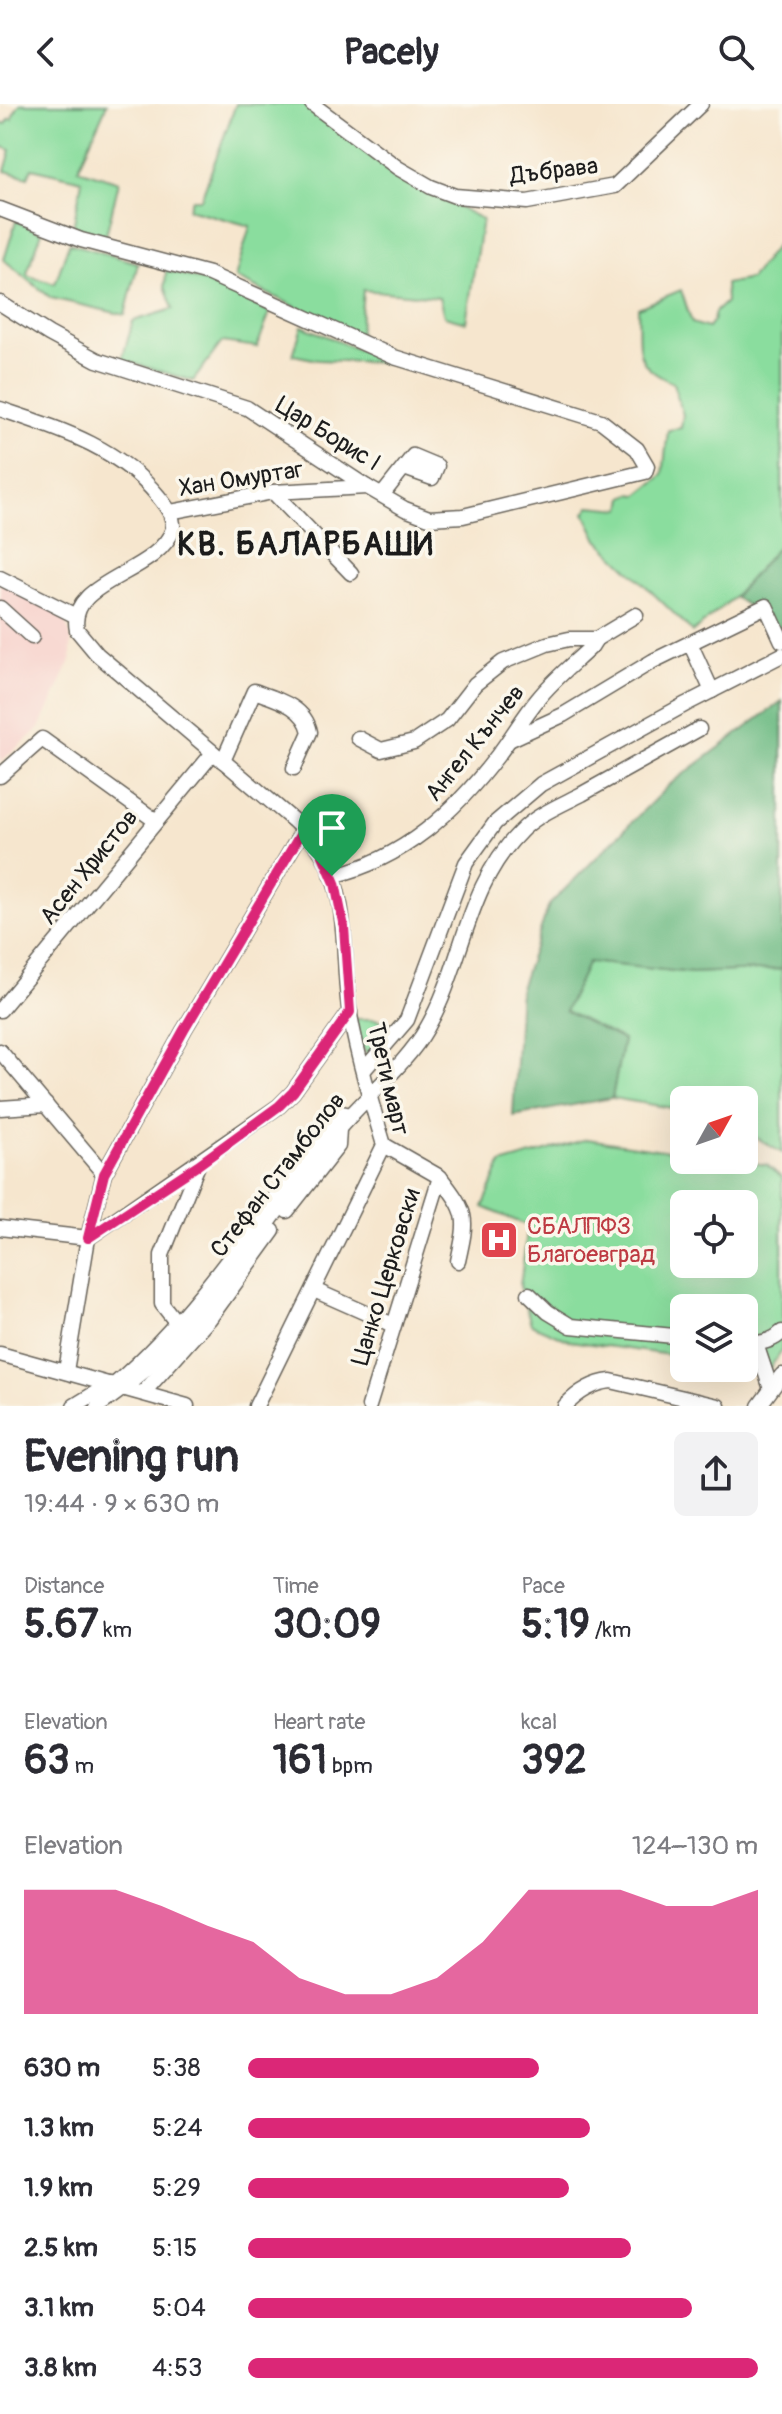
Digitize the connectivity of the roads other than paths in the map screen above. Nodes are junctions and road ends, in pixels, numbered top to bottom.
1 (312, 104) edge
2 (701, 104) edge
3 (0, 209) edge
4 (0, 303) edge
5 (0, 409) edge
6 (404, 468) dead end
7 (367, 487) junction
8 (273, 492) junction
9 (383, 494) junction
10 (170, 512) junction
11 (351, 573) dead end
12 (0, 578) edge
13 (0, 608) edge
14 (636, 615) dead end
15 (76, 616) junction
16 (32, 637) dead end
17 (596, 639) junction
18 (782, 641) edge
19 (690, 643) junction
20 (782, 655) edge
21 (712, 691) junction
22 (699, 729) dead end
23 (358, 738) dead end
24 (508, 740) junction
25 (218, 757) junction
26 (294, 768) dead end
27 (0, 776) edge
28 (541, 784) junction
29 (557, 807) junction
30 (156, 821) junction
31 (303, 830) junction
32 (332, 876) junction
33 (0, 1010) edge
34 (350, 1012) junction
35 (407, 1020) junction
36 (427, 1029) junction
37 (0, 1051) edge
38 (363, 1071) junction
39 (369, 1094) junction
40 (46, 1105) junction
41 (0, 1108) edge
42 (351, 1115) junction
43 (339, 1129) junction
44 (384, 1145) junction
45 (198, 1165) junction
46 (104, 1174) junction
47 (440, 1177) junction
48 (0, 1228) edge
49 (88, 1238) junction
50 (458, 1261) dead end
51 (314, 1290) junction
52 (529, 1294) dead end
53 (176, 1322) junction
54 (393, 1325) junction
55 (782, 1332) edge
56 (670, 1336) edge
57 (758, 1342) edge
58 (0, 1354) edge
59 (758, 1361) edge
60 (66, 1371) junction
61 (782, 1375) edge
62 (117, 1386) junction
63 (771, 1389) junction
64 (143, 1393) junction
65 (74, 1406) edge
66 (98, 1406) edge
67 (187, 1406) edge
68 (256, 1406) edge
69 (369, 1406) edge
70 (565, 1406) edge
71 (718, 1406) edge
72 (759, 1406) edge

1 - 2 street, Дъбрава
3 - 9 street, Цар Борис I
4 - 7 street, Цар Борис I
5 - 10 street
6 - 9 street
7 - 8 street, Хан Омуртаг
7 - 9 street, Цар Борис I
8 - 10 street, Хан Омуртаг
8 - 11 street
10 - 15 street
12 - 15 street
13 - 16 street
14 - 17 street
15 - 25 street, Трети март
17 - 23 street
17 - 24 street, Ангел Кънчев
18 - 19 street
19 - 21 street
19 - 24 street
20 - 21 street, Стефан Стамболов
21 - 28 street, Стефан Стамболов
22 - 29 street, Стефан Стамболов
24 - 32 street, Ангел Кънчев
25 - 26 street, Асен Христов
25 - 30 street, Асен Христов
25 - 31 street, Трети март
27 - 30 street
28 - 29 street
28 - 35 street, Стефан Стамболов
29 - 36 street, Стефан Стамболов
30 - 33 street, Асен Христов
31 - 32 street, Трети март
31 - 46 street
32 - 34 street, Трети март
34 - 38 street, Трети март
34 - 45 street
35 - 36 street
35 - 38 street, Стефан Стамболов
36 - 39 street, Стефан Стамболов
37 - 40 street
38 - 39 street, Трети март
39 - 42 street, Стефан Стамболов
39 - 44 street, Трети март
40 - 41 street
40 - 46 street
42 - 43 street, Стефан Стамболов
42 - 53 street
43 - 62 street, Стефан Стамболов
43 - 64 street
44 - 47 street, Цанко Церковски
44 - 51 street, Трети март
45 - 49 street
45 - 53 street
46 - 49 street
47 - 50 street
47 - 54 street, Цанко Церковски
48 - 49 street
49 - 60 street
51 - 54 street
51 - 68 street, Трети март
52 - 56 street
53 - 62 street
54 - 69 street, Цанко Церковски
55 - 57 street
58 - 60 street
59 - 63 street
60 - 62 street
61 - 63 street
62 - 64 street
62 - 65 street
62 - 66 street, Стефан Стамболов
63 - 72 street
64 - 67 street
70 - 71 street

